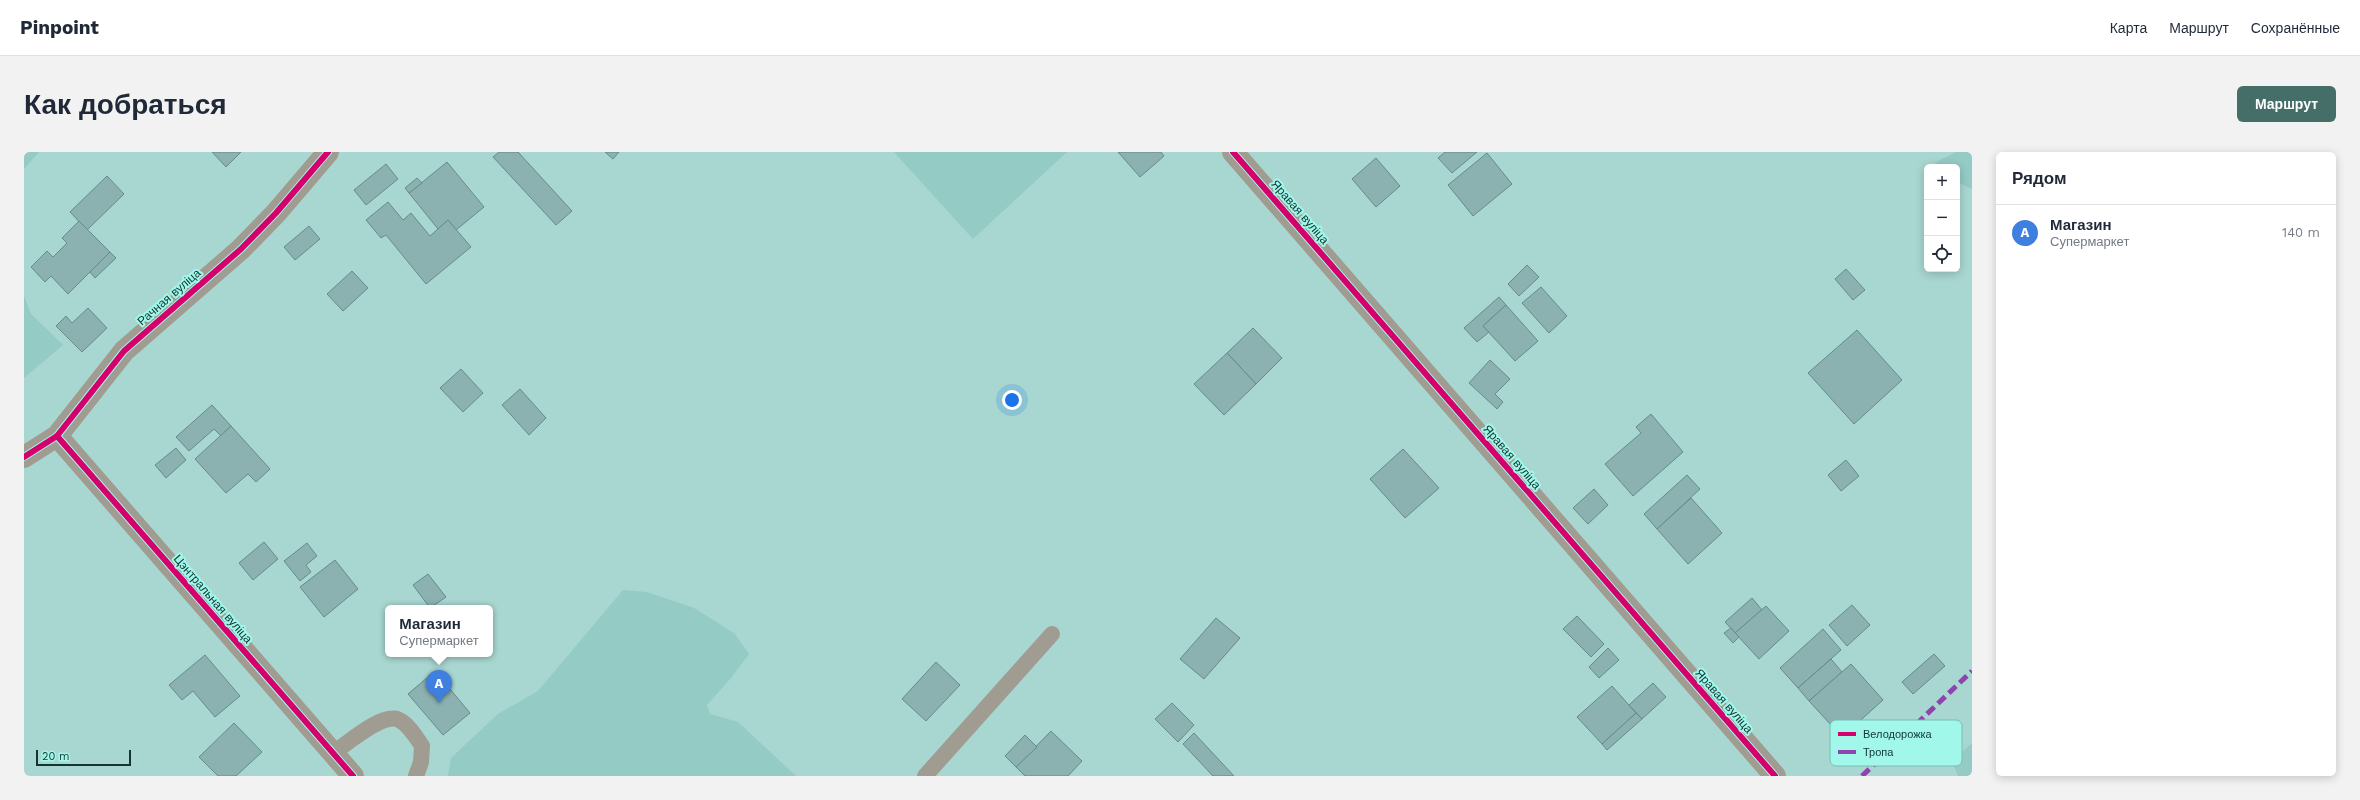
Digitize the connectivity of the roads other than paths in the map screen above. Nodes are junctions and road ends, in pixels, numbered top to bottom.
1 (328, 152) edge
2 (1233, 152) edge
3 (57, 436) junction
4 (24, 457) edge
5 (1052, 634) dead end
6 (333, 753) junction
7 (353, 776) edge
8 (416, 776) edge
9 (925, 776) edge
10 (1774, 776) edge

1 - 3 street, Рачная вуліца
2 - 10 street, Яравая вуліца
3 - 4 street, Рачная вуліца
3 - 6 street, Цэнтральная вуліца
5 - 9 lane
6 - 7 street, Цэнтральная вуліца
6 - 8 lane

